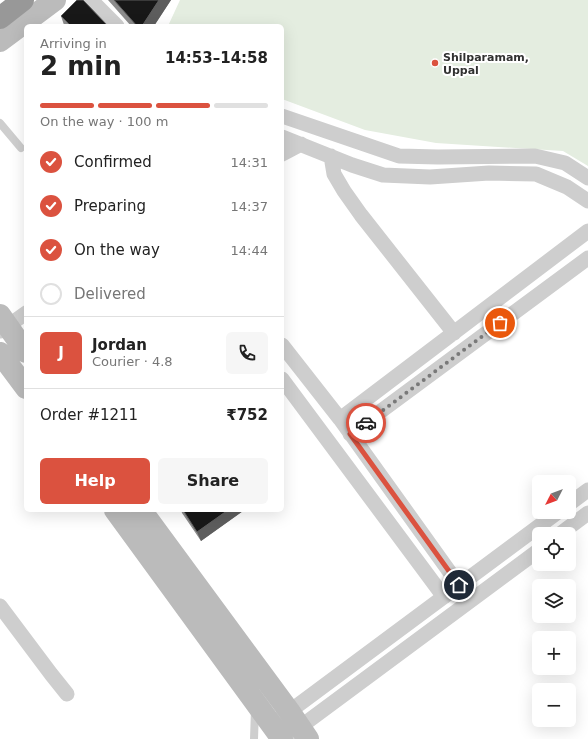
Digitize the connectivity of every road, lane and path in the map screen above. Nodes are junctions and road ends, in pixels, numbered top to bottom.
1 (23, 0) edge
2 (55, 0) edge
3 (91, 0) edge
4 (0, 18) edge
5 (115, 24) edge
6 (0, 41) edge
7 (284, 117) edge
8 (0, 123) edge
9 (284, 138) edge
10 (301, 144) junction
11 (21, 148) dead end
12 (284, 153) edge
13 (331, 156) junction
14 (399, 156) junction
15 (412, 176) junction
16 (588, 178) edge
17 (588, 201) edge
18 (588, 232) edge
19 (565, 249) junction
20 (588, 258) edge
21 (575, 267) junction
22 (24, 316) edge
23 (454, 333) junction
24 (9, 341) edge
25 (284, 347) edge
26 (24, 382) edge
27 (284, 382) edge
28 (329, 406) junction
29 (340, 419) junction
30 (313, 420) junction
31 (350, 434) junction
32 (588, 490) edge
33 (576, 499) edge
34 (116, 512) edge
35 (142, 512) edge
36 (588, 514) edge
37 (549, 519) edge
38 (570, 527) edge
39 (532, 555) edge
40 (459, 585) junction
41 (444, 597) junction
42 (0, 606) edge
43 (67, 694) dead end
44 (256, 702) junction
45 (289, 730) edge
46 (254, 739) edge

1 - 4 highway
2 - 6 street
3 - 5 street
7 - 14 street
8 - 11 lane
9 - 10 street
10 - 12 street
10 - 13 street
13 - 15 street
13 - 23 street
14 - 15 street
14 - 16 street
15 - 17 street
18 - 19 street
19 - 21 street
19 - 23 street
20 - 21 street
21 - 31 street
22 - 24 street
23 - 29 street
24 - 26 street
25 - 28 street
27 - 30 street
28 - 29 street
28 - 30 street
29 - 31 street
30 - 41 street
31 - 40 street
32 - 33 street
34 - 44 street
35 - 45 street
36 - 38 street
37 - 40 street
39 - 45 street
40 - 41 street
41 - 45 street
42 - 43 street
44 - 45 street
44 - 46 lane

